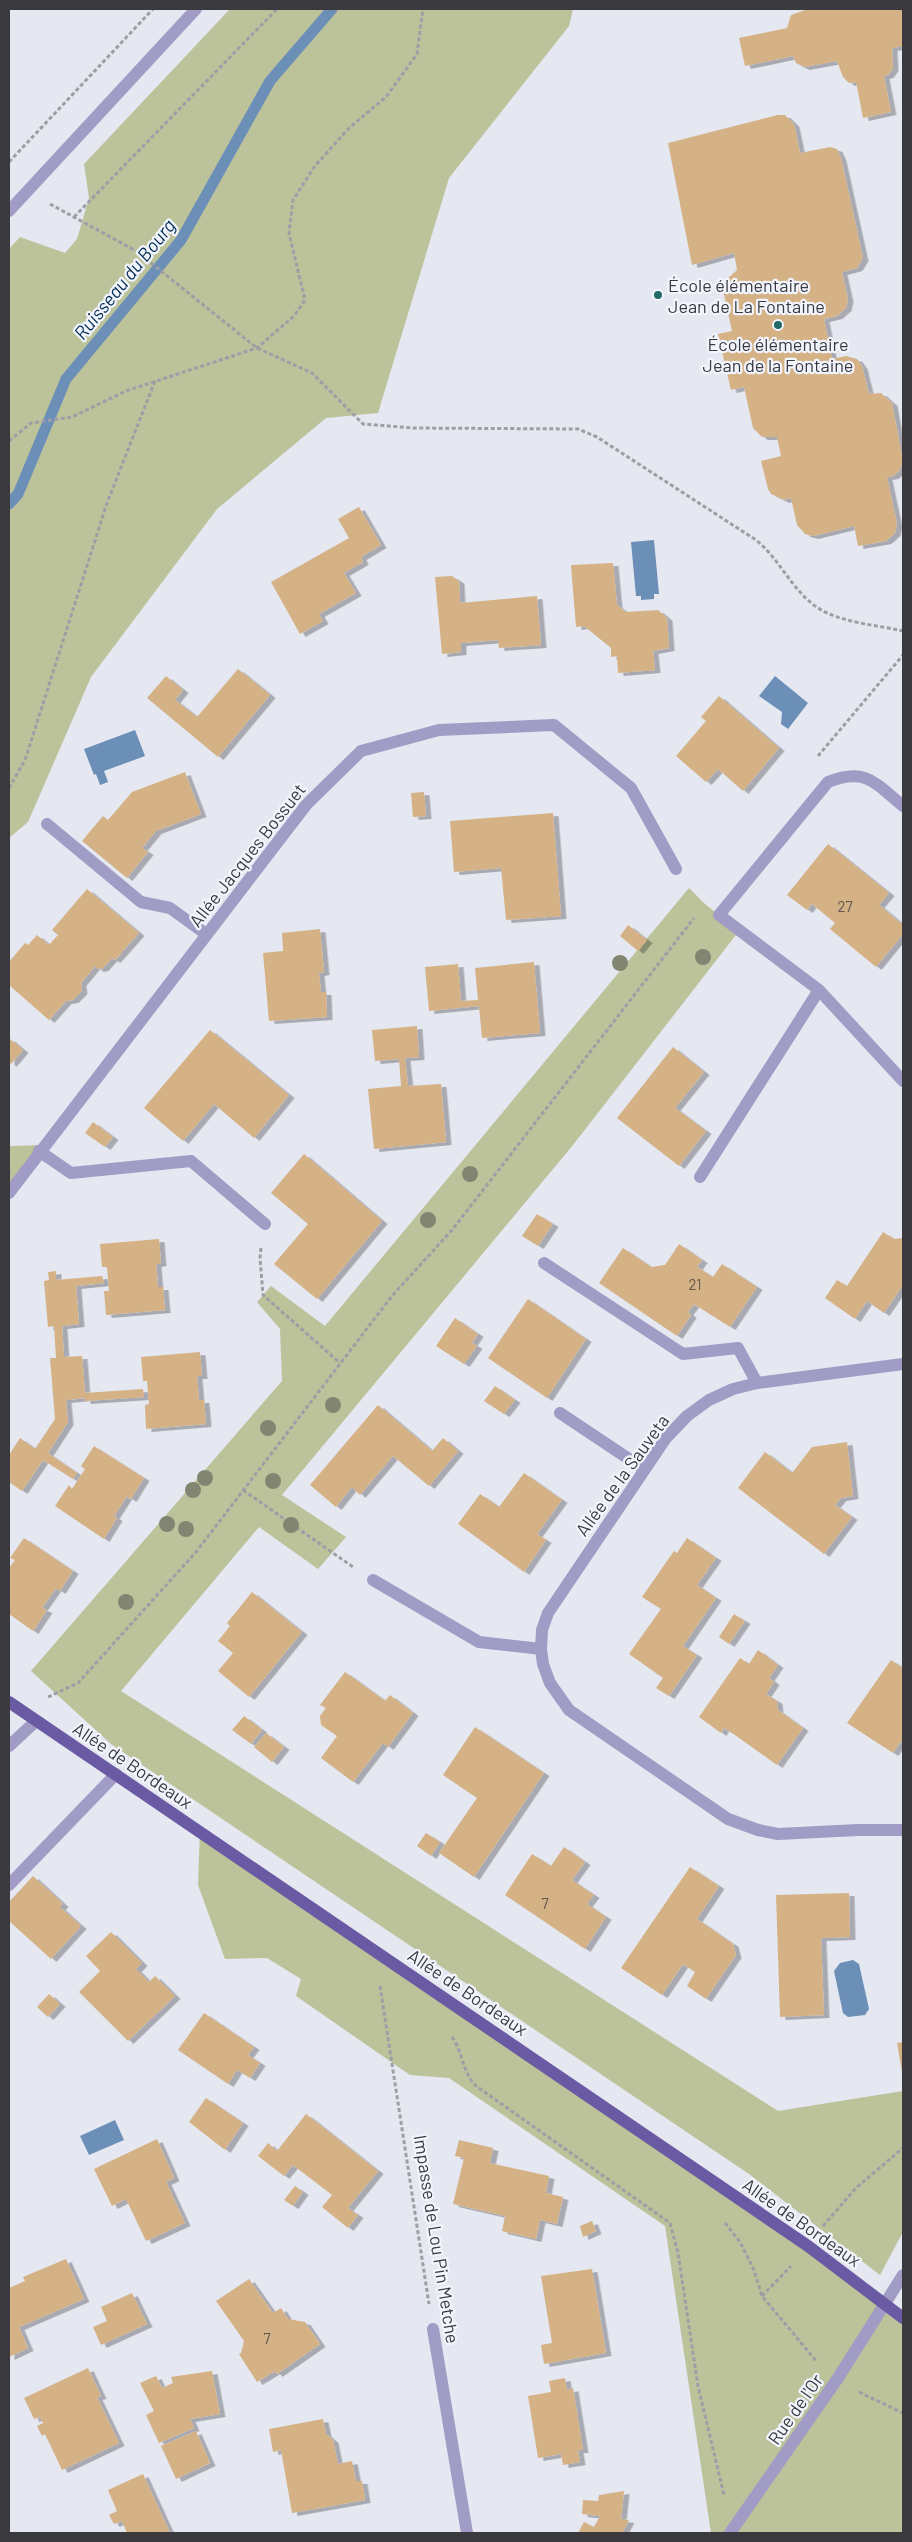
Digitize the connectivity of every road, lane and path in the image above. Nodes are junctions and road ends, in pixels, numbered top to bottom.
1 (153, 9) edge
2 (196, 9) edge
3 (277, 9) edge
4 (423, 9) edge
5 (9, 162) edge
6 (29, 190) junction
7 (9, 211) edge
8 (74, 217) junction
9 (258, 348) junction
10 (155, 381) junction
11 (9, 441) edge
12 (903, 632) edge
13 (903, 655) edge
14 (818, 757) dead end
15 (9, 788) edge
16 (903, 806) edge
17 (48, 824) dead end
18 (676, 869) dead end
19 (718, 915) junction
20 (206, 934) junction
21 (819, 990) junction
22 (903, 1081) edge
23 (40, 1151) junction
24 (700, 1177) dead end
25 (9, 1193) edge
26 (265, 1224) joint
27 (544, 1263) dead end
28 (340, 1363) junction
29 (903, 1364) edge
30 (757, 1383) junction
31 (560, 1413) dead end
32 (644, 1470) junction
33 (243, 1490) junction
34 (373, 1580) joint
35 (541, 1649) junction
36 (13, 1705) edge
37 (36, 1721) junction
38 (9, 1746) edge
39 (116, 1774) junction
40 (903, 1830) edge
41 (9, 1885) edge
42 (386, 1987) dead end
43 (462, 2039) dead end
44 (903, 2148) edge
45 (723, 2220) dead end
46 (822, 2228) dead end
47 (796, 2260) dead end
48 (903, 2275) edge
49 (762, 2296) junction
50 (886, 2304) junction
51 (903, 2318) edge
52 (433, 2329) joint
53 (819, 2364) dead end
54 (852, 2388) dead end
55 (903, 2413) edge
56 (731, 2531) edge
57 (467, 2533) edge

1 - 5 path
2 - 6 street
3 - 8 path
4 - 9 path
6 - 7 street
6 - 8 path
8 - 9 path
9 - 10 path
9 - 12 path
10 - 11 path
10 - 15 path
13 - 14 path
16 - 19 street
17 - 20 street
18 - 20 street, Allée Jacques Bossuet
19 - 21 street
19 - 28 path
20 - 23 street, Allée Jacques Bossuet
21 - 22 street
21 - 24 street
23 - 25 street, Allée Jacques Bossuet
23 - 26 street
26 - 28 path
27 - 30 street
28 - 33 path
29 - 30 street, Allée de la Sauveta
30 - 32 street, Allée de la Sauveta
31 - 32 street
32 - 35 street, Allée de la Sauveta
33 - 34 path
33 - 36 path
34 - 35 street
35 - 40 street, Allée de la Sauveta
36 - 37 main road, Allée de Bordeaux
37 - 38 street
37 - 39 main road, Allée de Bordeaux
39 - 41 street
39 - 50 main road, Allée de Bordeaux
42 - 52 path, Impasse de Lou Pin Metche
43 - 56 path
44 - 46 path
45 - 49 path
47 - 49 path
48 - 50 street, Rue de l'Or
49 - 53 path
50 - 51 main road, Allée de Bordeaux
50 - 56 street, Rue de l'Or
52 - 57 street, Impasse de Lou Pin Metche
54 - 55 path

